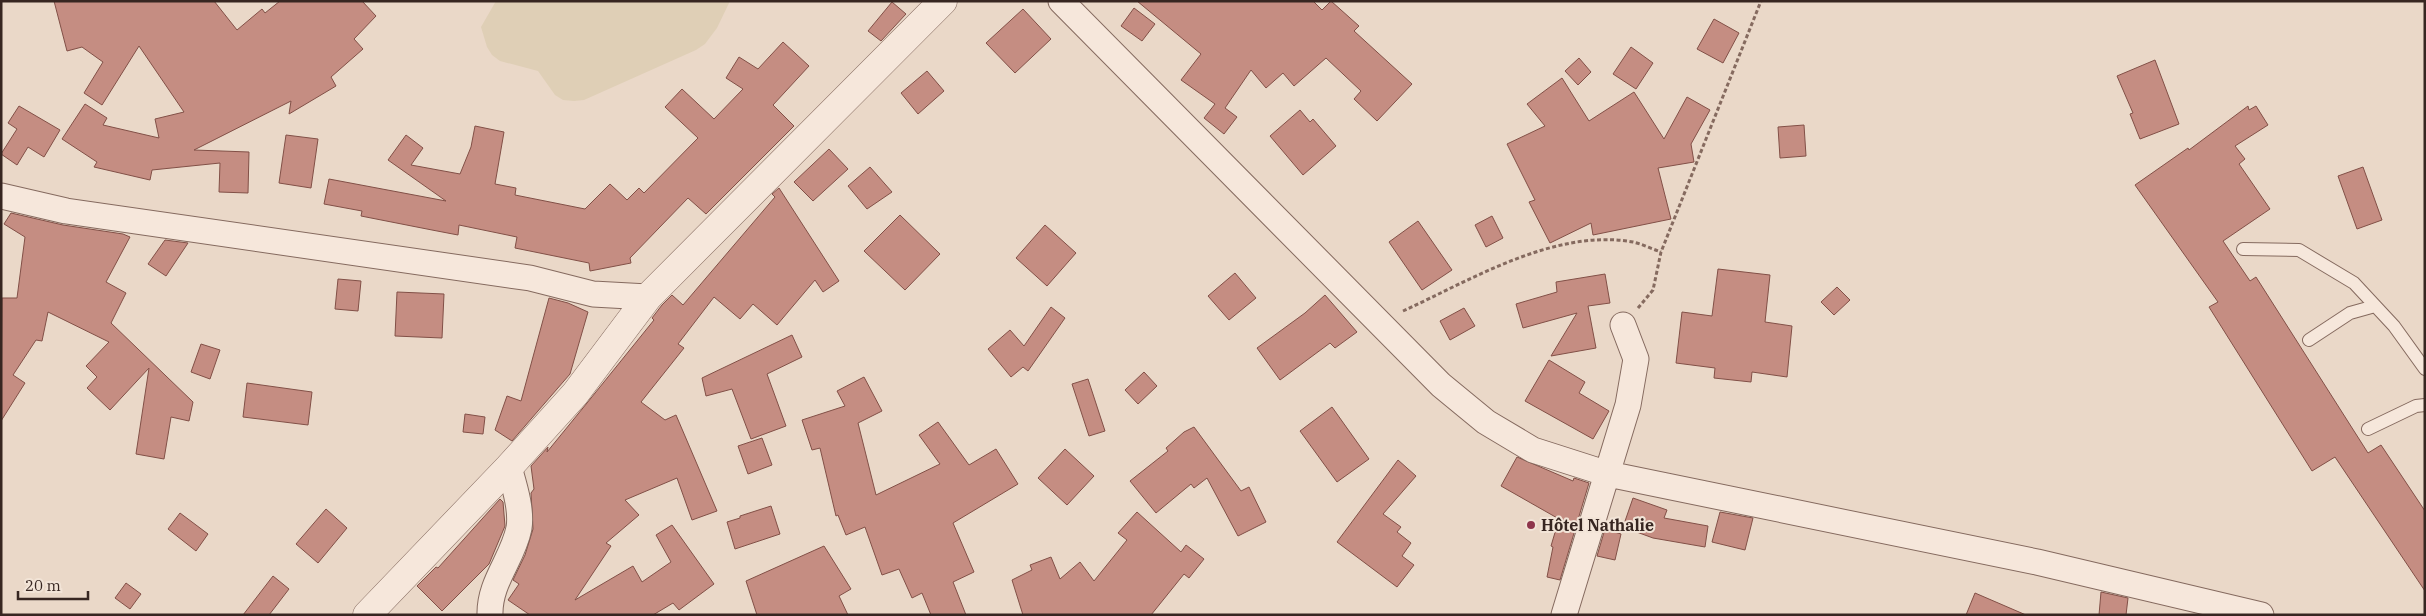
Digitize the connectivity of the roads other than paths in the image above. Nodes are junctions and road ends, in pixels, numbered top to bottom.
1 (943, 1) edge
2 (1061, 1) edge
3 (1, 196) edge
4 (2242, 249) dead end
5 (648, 297) junction
6 (2375, 306) junction
7 (1623, 325) road end
8 (2309, 340) dead end
9 (2425, 369) edge
10 (2425, 405) edge
11 (2368, 429) dead end
12 (509, 468) junction
13 (1608, 474) junction
14 (367, 615) edge
15 (490, 615) edge
16 (1564, 615) edge
17 (2261, 615) edge

1 - 5 street
2 - 13 street
3 - 5 street
4 - 6 lane
5 - 12 street
6 - 8 lane
6 - 9 lane
7 - 13 street
10 - 11 lane
12 - 14 street
12 - 15 street
13 - 16 street
13 - 17 street

